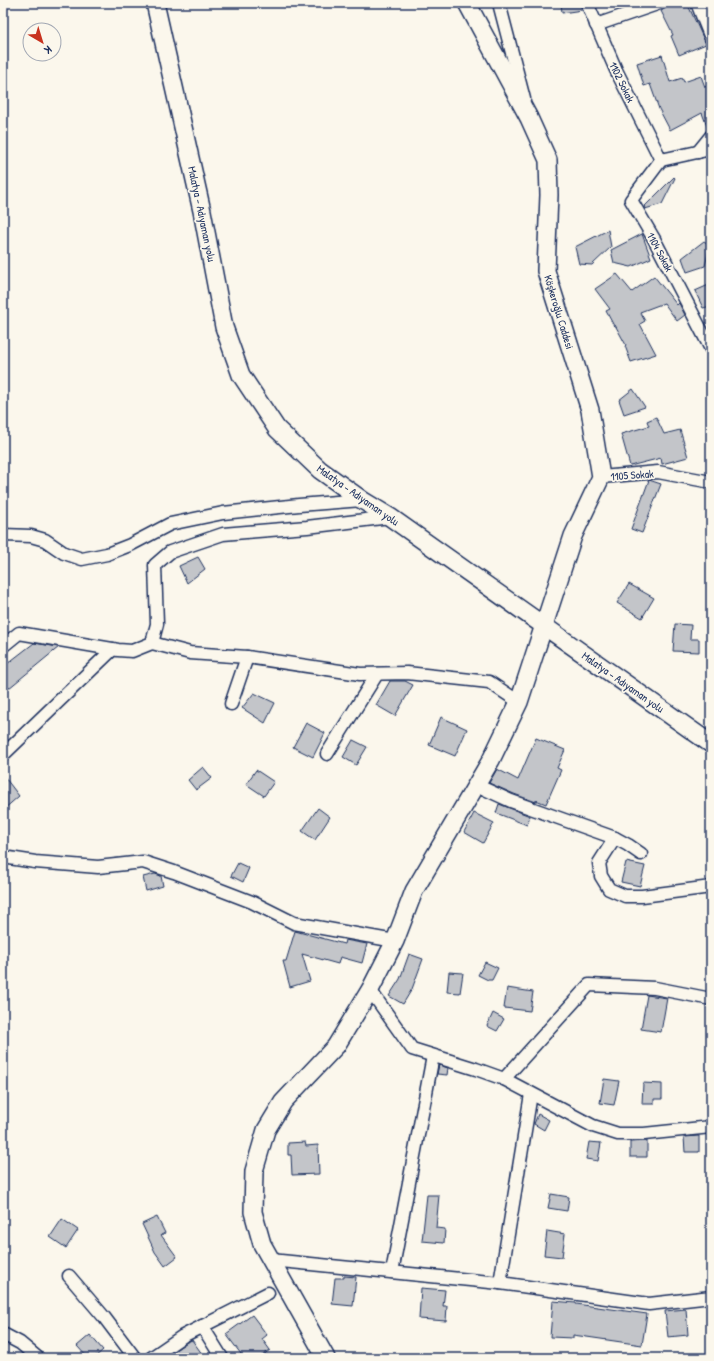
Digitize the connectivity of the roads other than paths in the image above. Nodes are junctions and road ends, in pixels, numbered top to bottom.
1 (155, 3) edge
2 (467, 3) edge
3 (500, 3) edge
4 (587, 3) edge
5 (660, 3) edge
6 (697, 3) edge
7 (596, 25) junction
8 (711, 38) edge
9 (529, 118) junction
10 (711, 136) edge
11 (711, 149) edge
12 (698, 152) junction
13 (661, 160) junction
14 (711, 349) edge
15 (601, 477) junction
16 (711, 482) edge
17 (362, 500) junction
18 (390, 517) junction
19 (3, 535) edge
20 (544, 626) junction
21 (152, 642) junction
22 (3, 646) edge
23 (113, 649) junction
24 (247, 657) junction
25 (377, 674) junction
26 (518, 702) junction
27 (231, 704) dead end
28 (711, 744) edge
29 (327, 754) dead end
30 (3, 755) edge
31 (476, 785) junction
32 (615, 838) junction
33 (641, 854) dead end
34 (3, 857) edge
35 (711, 887) edge
36 (395, 941) junction
37 (370, 990) junction
38 (711, 1000) edge
39 (433, 1056) junction
40 (504, 1080) junction
41 (531, 1094) junction
42 (711, 1127) edge
43 (271, 1260) junction
44 (392, 1272) junction
45 (69, 1276) dead end
46 (500, 1283) junction
47 (268, 1293) dead end
48 (711, 1297) edge
49 (202, 1326) junction
50 (3, 1334) edge
51 (38, 1358) edge
52 (135, 1358) edge
53 (151, 1358) edge
54 (222, 1358) edge
55 (326, 1358) edge

1 - 17 main road, Malatya - Adıyaman yolu
2 - 9 main road, Köşkeroğlu Caddesi
3 - 9 street
4 - 7 street, 1102 Sokak
5 - 7 street
6 - 8 street
7 - 13 street, 1102 Sokak
9 - 15 main road, Köşkeroğlu Caddesi
10 - 12 street
11 - 12 street
12 - 13 street
13 - 14 street, 1104 Sokak
15 - 16 street, 1105 Sokak
15 - 20 main road
17 - 18 main road, Malatya - Adıyaman yolu
17 - 19 street
18 - 20 main road, Malatya - Adıyaman yolu
18 - 21 street
20 - 26 main road
20 - 28 main road, Malatya - Adıyaman yolu
21 - 23 street
21 - 24 street
22 - 23 street
23 - 30 street
24 - 25 street
24 - 27 street
25 - 26 street
25 - 29 street
26 - 31 main road
31 - 32 street
31 - 36 main road
32 - 33 street
32 - 35 street
34 - 36 street
36 - 37 main road
37 - 39 street
37 - 43 main road
38 - 40 street
39 - 40 street
39 - 44 street
40 - 41 street
41 - 42 street
41 - 46 street
43 - 44 street
43 - 55 main road
44 - 46 street
45 - 52 street
46 - 48 street
47 - 49 street
49 - 53 street
49 - 54 street
50 - 51 street

